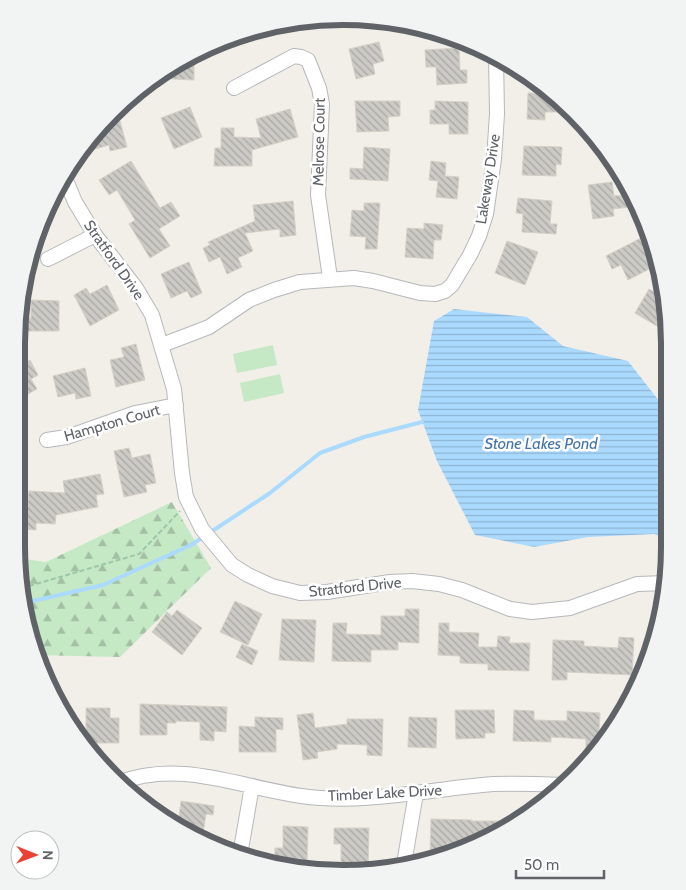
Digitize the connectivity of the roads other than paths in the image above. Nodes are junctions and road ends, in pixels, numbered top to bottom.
1 (496, 65) edge
2 (234, 88) dead end
3 (68, 185) edge
4 (94, 235) junction
5 (48, 259) dead end
6 (330, 278) junction
7 (162, 345) junction
8 (176, 405) junction
9 (47, 440) dead end
10 (659, 583) edge
11 (127, 781) edge
12 (555, 784) edge
13 (252, 786) junction
14 (416, 793) junction
15 (241, 848) edge
16 (405, 859) edge

1 - 6 street, Lakeway Drive
2 - 6 street, Melrose Court
3 - 4 street, Stratford Drive
4 - 5 street
4 - 7 street, Stratford Drive
6 - 7 street, Lakeway Drive
7 - 8 street, Stratford Drive
8 - 9 street, Hampton Court
8 - 10 street, Stratford Drive
11 - 13 street, Timber Lake Drive
12 - 14 street, Timber Lake Drive
13 - 14 street, Timber Lake Drive
13 - 15 street
14 - 16 street

